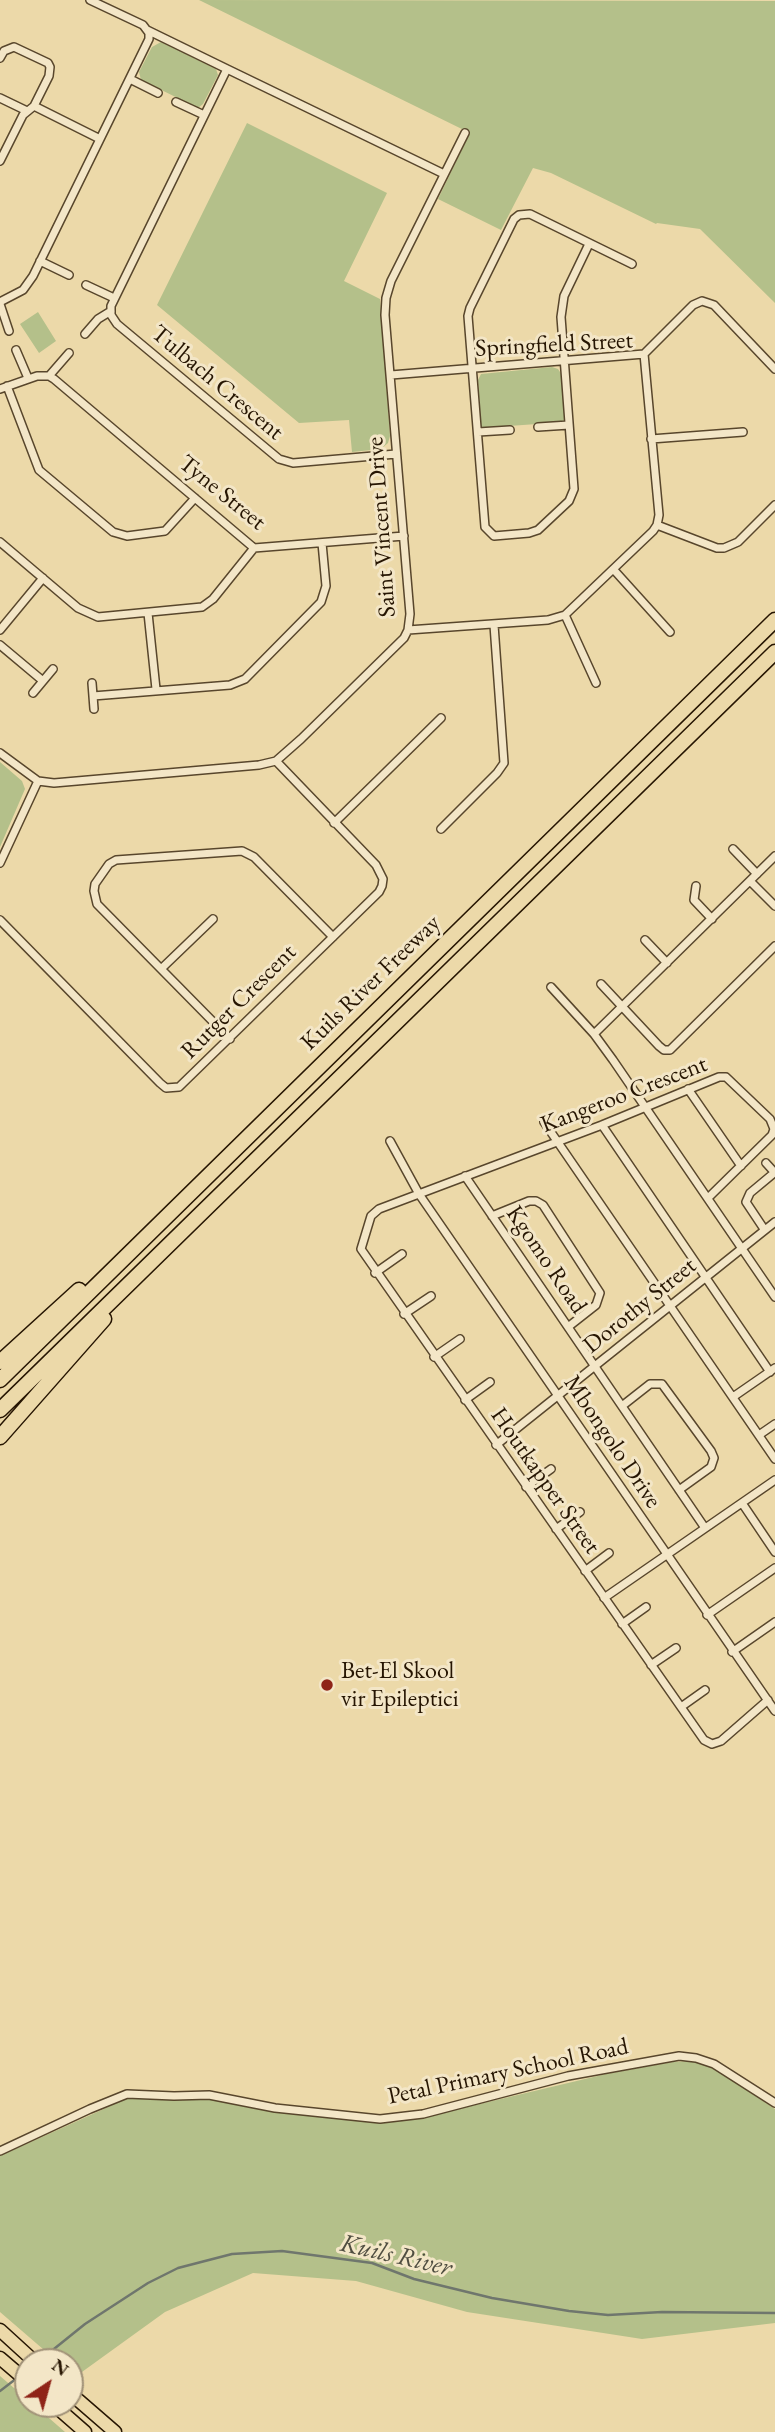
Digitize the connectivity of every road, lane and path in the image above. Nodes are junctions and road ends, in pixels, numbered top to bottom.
1 (90, 0) edge
2 (147, 30) junction
3 (0, 58) edge
4 (226, 69) junction
5 (130, 79) junction
6 (158, 93) dead end
7 (0, 98) edge
8 (176, 102) dead end
9 (34, 106) junction
10 (27, 111) junction
11 (204, 115) junction
12 (465, 133) dead end
13 (100, 139) junction
14 (0, 161) edge
15 (444, 174) junction
16 (589, 244) junction
17 (40, 261) junction
18 (632, 264) dead end
19 (68, 275) dead end
20 (86, 285) dead end
21 (114, 298) junction
22 (0, 303) edge
23 (110, 311) junction
24 (9, 331) dead end
25 (85, 334) dead end
26 (16, 350) dead end
27 (69, 353) dead end
28 (644, 354) junction
29 (564, 362) junction
30 (472, 369) junction
31 (775, 369) edge
32 (391, 375) junction
33 (48, 376) junction
34 (28, 379) junction
35 (3, 387) edge
36 (569, 425) junction
37 (538, 427) dead end
38 (510, 430) dead end
39 (478, 432) junction
40 (743, 432) dead end
41 (652, 439) junction
42 (396, 454) junction
43 (195, 498) junction
44 (775, 505) edge
45 (657, 525) junction
46 (404, 536) junction
47 (0, 542) edge
48 (322, 543) junction
49 (254, 548) junction
50 (614, 570) junction
51 (43, 578) junction
52 (148, 613) junction
53 (565, 615) junction
54 (775, 620) edge
55 (494, 625) junction
56 (408, 629) junction
57 (0, 630) edge
58 (670, 632) dead end
59 (0, 645) edge
60 (775, 652) edge
61 (53, 669) dead end
62 (43, 681) junction
63 (92, 683) dead end
64 (596, 683) dead end
65 (156, 690) junction
66 (33, 692) dead end
67 (93, 696) junction
68 (94, 709) dead end
69 (441, 719) dead end
70 (0, 753) edge
71 (276, 761) junction
72 (38, 781) junction
73 (334, 823) junction
74 (441, 829) dead end
75 (733, 849) dead end
76 (775, 856) edge
77 (0, 863) edge
78 (757, 874) junction
79 (750, 881) junction
80 (696, 886) dead end
81 (775, 906) edge
82 (213, 919) dead end
83 (712, 919) junction
84 (0, 920) edge
85 (333, 937) junction
86 (645, 940) dead end
87 (775, 946) edge
88 (667, 963) junction
89 (161, 969) junction
90 (601, 984) dead end
91 (551, 987) dead end
92 (622, 1007) junction
93 (594, 1034) junction
94 (230, 1039) junction
95 (688, 1090) junction
96 (646, 1107) junction
97 (544, 1122) dead end
98 (602, 1125) junction
99 (390, 1141) dead end
100 (557, 1142) junction
101 (766, 1163) dead end
102 (741, 1166) junction
103 (775, 1173) edge
104 (465, 1176) junction
105 (419, 1194) junction
106 (708, 1198) junction
107 (492, 1216) junction
108 (775, 1222) edge
109 (764, 1229) junction
110 (742, 1248) junction
111 (402, 1254) dead end
112 (115, 1266) junction
113 (375, 1273) junction
114 (706, 1277) junction
115 (129, 1284) junction
116 (431, 1296) dead end
117 (775, 1297) edge
118 (670, 1306) junction
119 (404, 1314) junction
120 (568, 1327) junction
121 (460, 1339) dead end
122 (434, 1357) junction
123 (0, 1362) edge
124 (595, 1367) junction
125 (773, 1370) edge
126 (0, 1380) edge
127 (490, 1382) dead end
128 (558, 1397) junction
129 (733, 1398) junction
130 (465, 1400) junction
131 (622, 1406) junction
132 (0, 1410) edge
133 (775, 1424) edge
134 (759, 1435) junction
135 (0, 1437) edge
136 (496, 1445) junction
137 (775, 1459) edge
138 (551, 1469) dead end
139 (775, 1480) edge
140 (526, 1487) junction
141 (679, 1490) junction
142 (742, 1503) junction
143 (580, 1512) dead end
144 (705, 1528) junction
145 (555, 1529) junction
146 (775, 1535) edge
147 (767, 1541) junction
148 (775, 1552) edge
149 (609, 1553) dead end
150 (666, 1555) junction
151 (775, 1568) edge
152 (585, 1571) junction
153 (604, 1598) junction
154 (646, 1607) dead end
155 (707, 1615) junction
156 (775, 1622) edge
157 (622, 1624) junction
158 (676, 1648) dead end
159 (732, 1652) junction
160 (651, 1665) junction
161 (705, 1690) dead end
162 (768, 1700) junction
163 (681, 1707) junction
164 (775, 1711) edge
165 (775, 2103) edge
166 (0, 2151) edge
167 (0, 2330) edge
168 (20, 2348) edge
169 (0, 2358) edge
170 (14, 2370) edge
171 (84, 2405) edge
172 (69, 2418) edge
173 (85, 2432) edge
174 (115, 2432) edge

1 - 2 street
2 - 4 street
2 - 5 street
3 - 9 street
4 - 11 street
4 - 15 street
5 - 6 street
5 - 13 street
7 - 10 street
8 - 11 street
9 - 10 street
9 - 13 street
10 - 14 street
11 - 21 street
12 - 15 street, Saint Vincent Drive
13 - 17 street
15 - 32 street, Saint Vincent Drive
16 - 18 street
16 - 29 street
16 - 30 street
17 - 19 street
17 - 22 street
20 - 21 street
21 - 23 street
22 - 24 street
23 - 25 street
23 - 42 street, Tulbach Crescent
26 - 34 street
27 - 33 street
28 - 29 street, Springfield Street
28 - 31 street
28 - 41 street, Springfield Street
29 - 30 street, Springfield Street
29 - 36 street
30 - 32 street, Springfield Street
30 - 39 street
32 - 42 street, Saint Vincent Drive
33 - 34 street
33 - 43 street, Tyne Street
34 - 35 street
35 - 43 street
36 - 37 street
36 - 39 street
38 - 39 street
40 - 41 street
41 - 45 street, Springfield Street
42 - 46 street, Saint Vincent Drive
43 - 49 street, Tyne Street
44 - 45 street
45 - 50 street
46 - 48 street, Tyne Street
46 - 56 street, Saint Vincent Drive
47 - 51 street
48 - 49 street, Tyne Street
48 - 65 street
49 - 52 street
50 - 53 street
50 - 58 street
51 - 52 street
51 - 57 street
52 - 65 street
53 - 55 street
53 - 64 street
54 - 112 highway, Kuils River Freeway
55 - 56 street
55 - 74 street
56 - 71 street, Saint Vincent Drive
59 - 62 street
60 - 115 highway, Kuils River Freeway
61 - 62 street
62 - 66 street
63 - 67 street
65 - 67 street
67 - 68 street
69 - 73 street
70 - 72 street
71 - 72 street
71 - 73 street, Rutger Crescent
72 - 77 street
73 - 85 street, Rutger Crescent
75 - 78 street
76 - 78 street
78 - 79 street
79 - 81 street
79 - 83 street
80 - 83 street
82 - 89 street
83 - 88 street
84 - 94 street, Rutger Crescent
85 - 89 street
85 - 94 street, Rutger Crescent
86 - 88 street
87 - 92 street
88 - 92 street
89 - 94 street
90 - 92 street
91 - 93 street
92 - 93 street
93 - 96 street
95 - 96 street, Kangeroo Crescent
95 - 102 street
95 - 102 street, Kangeroo Crescent
96 - 98 street, Kangeroo Crescent
96 - 106 street
97 - 100 street
98 - 100 street, Kangeroo Crescent
98 - 114 street
99 - 105 street, Mbongolo Drive
100 - 104 street, Kangeroo Crescent
100 - 118 street
101 - 103 street
102 - 106 street, Kangeroo Crescent
103 - 109 street
104 - 105 street, Kangeroo Crescent
104 - 107 street, Kgomo Road
105 - 113 street, Houtkapper Street
105 - 128 street, Mbongolo Drive
106 - 110 street
107 - 120 street, Kgomo Road
107 - 120 street
108 - 109 street, Dorothy Street
109 - 110 street, Dorothy Street
110 - 114 street, Dorothy Street
110 - 117 street
111 - 113 street
112 - 123 highway
112 - 126 highway, Kuils River Freeway
113 - 119 street, Houtkapper Street
114 - 118 street, Dorothy Street
114 - 125 street
115 - 132 highway, Kuils River Freeway
115 - 135 highway
116 - 119 street
118 - 124 street, Dorothy Street
118 - 129 street
119 - 122 street, Houtkapper Street
120 - 124 street, Kgomo Road
121 - 122 street
122 - 130 street, Houtkapper Street
124 - 128 street, Dorothy Street
124 - 131 street, Kgomo Road
125 - 129 street
127 - 130 street
128 - 136 street, Dorothy Street
128 - 150 street, Mbongolo Drive
129 - 134 street
130 - 136 street, Houtkapper Street
131 - 141 street, Kgomo Road
131 - 141 street
133 - 134 street
134 - 137 street
136 - 140 street, Houtkapper Street
138 - 140 street
139 - 142 street
140 - 145 street, Houtkapper Street
141 - 144 street, Kgomo Road
142 - 144 street
142 - 147 street
143 - 145 street
144 - 150 street
145 - 152 street, Houtkapper Street
146 - 147 street
147 - 148 street
149 - 152 street
150 - 153 street
150 - 155 street, Mbongolo Drive
151 - 155 street
152 - 153 street, Houtkapper Street
153 - 157 street, Houtkapper Street
154 - 157 street
155 - 159 street, Mbongolo Drive
156 - 159 street
157 - 160 street, Houtkapper Street
158 - 160 street
159 - 162 street, Mbongolo Drive
160 - 163 street, Houtkapper Street
161 - 163 street
162 - 163 street, Houtkapper Street
162 - 164 street, Mbongolo Drive
165 - 166 street, Petal Primary School Road
167 - 168 main road
169 - 170 main road
171 - 174 main road
172 - 173 main road

